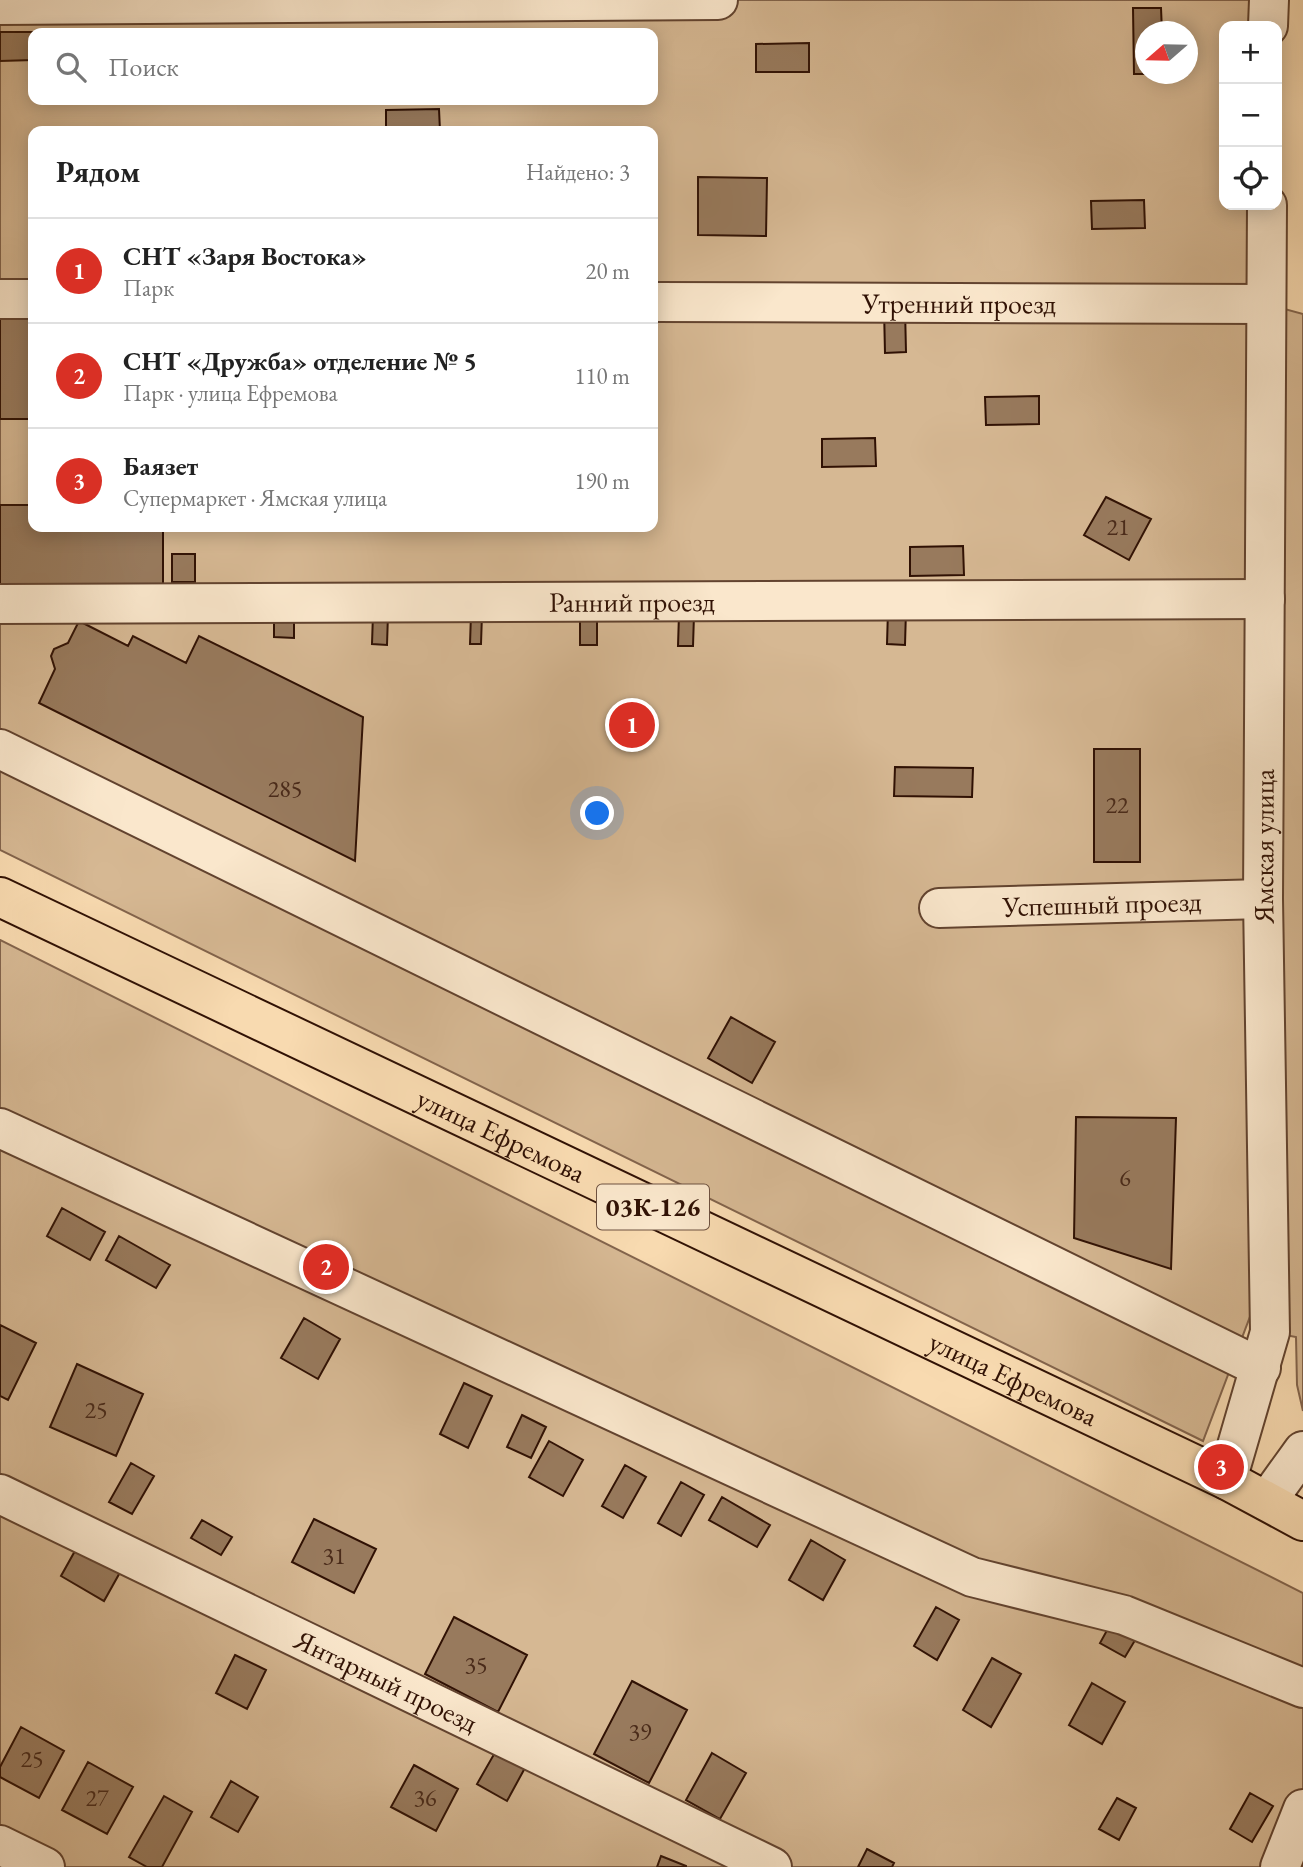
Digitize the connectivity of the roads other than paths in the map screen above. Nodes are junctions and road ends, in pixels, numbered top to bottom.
1 (718, 0) edge
2 (1269, 0) edge
3 (0, 5) edge
4 (1268, 21) edge
5 (1267, 210) edge
6 (0, 299) edge
7 (28, 299) edge
8 (658, 302) edge
9 (1266, 304) junction
10 (1265, 599) junction
11 (0, 604) edge
12 (0, 749) edge
13 (0, 897) edge
14 (1264, 899) junction
15 (939, 908) dead end
16 (0, 1128) edge
17 (1262, 1368) junction
18 (1303, 1451) edge
19 (1227, 1480) junction
20 (0, 1494) edge
21 (1267, 1502) junction
22 (1303, 1521) edge
23 (1303, 1688) edge
24 (1303, 1809) edge
25 (0, 1845) edge
26 (45, 1867) edge
27 (772, 1867) edge
28 (1280, 1867) edge

1 - 3 street
2 - 4 street
5 - 9 street, Ямская улица
6 - 7 street
8 - 9 street, Утренний проезд
9 - 10 street, Ямская улица
10 - 11 street, Ранний проезд
10 - 14 street, Ямская улица
12 - 17 street
13 - 19 main road, улица Ефремова / 03К-126
14 - 15 street, Успешный проезд
14 - 17 street, Ямская улица
16 - 23 street
17 - 19 street, Ямская улица
18 - 21 street
19 - 21 main road, улица Ефремова / 03К-126
20 - 27 street, Янтарный проезд
21 - 22 main road, улица Ефремова / 03К-126
24 - 28 street
25 - 26 street

